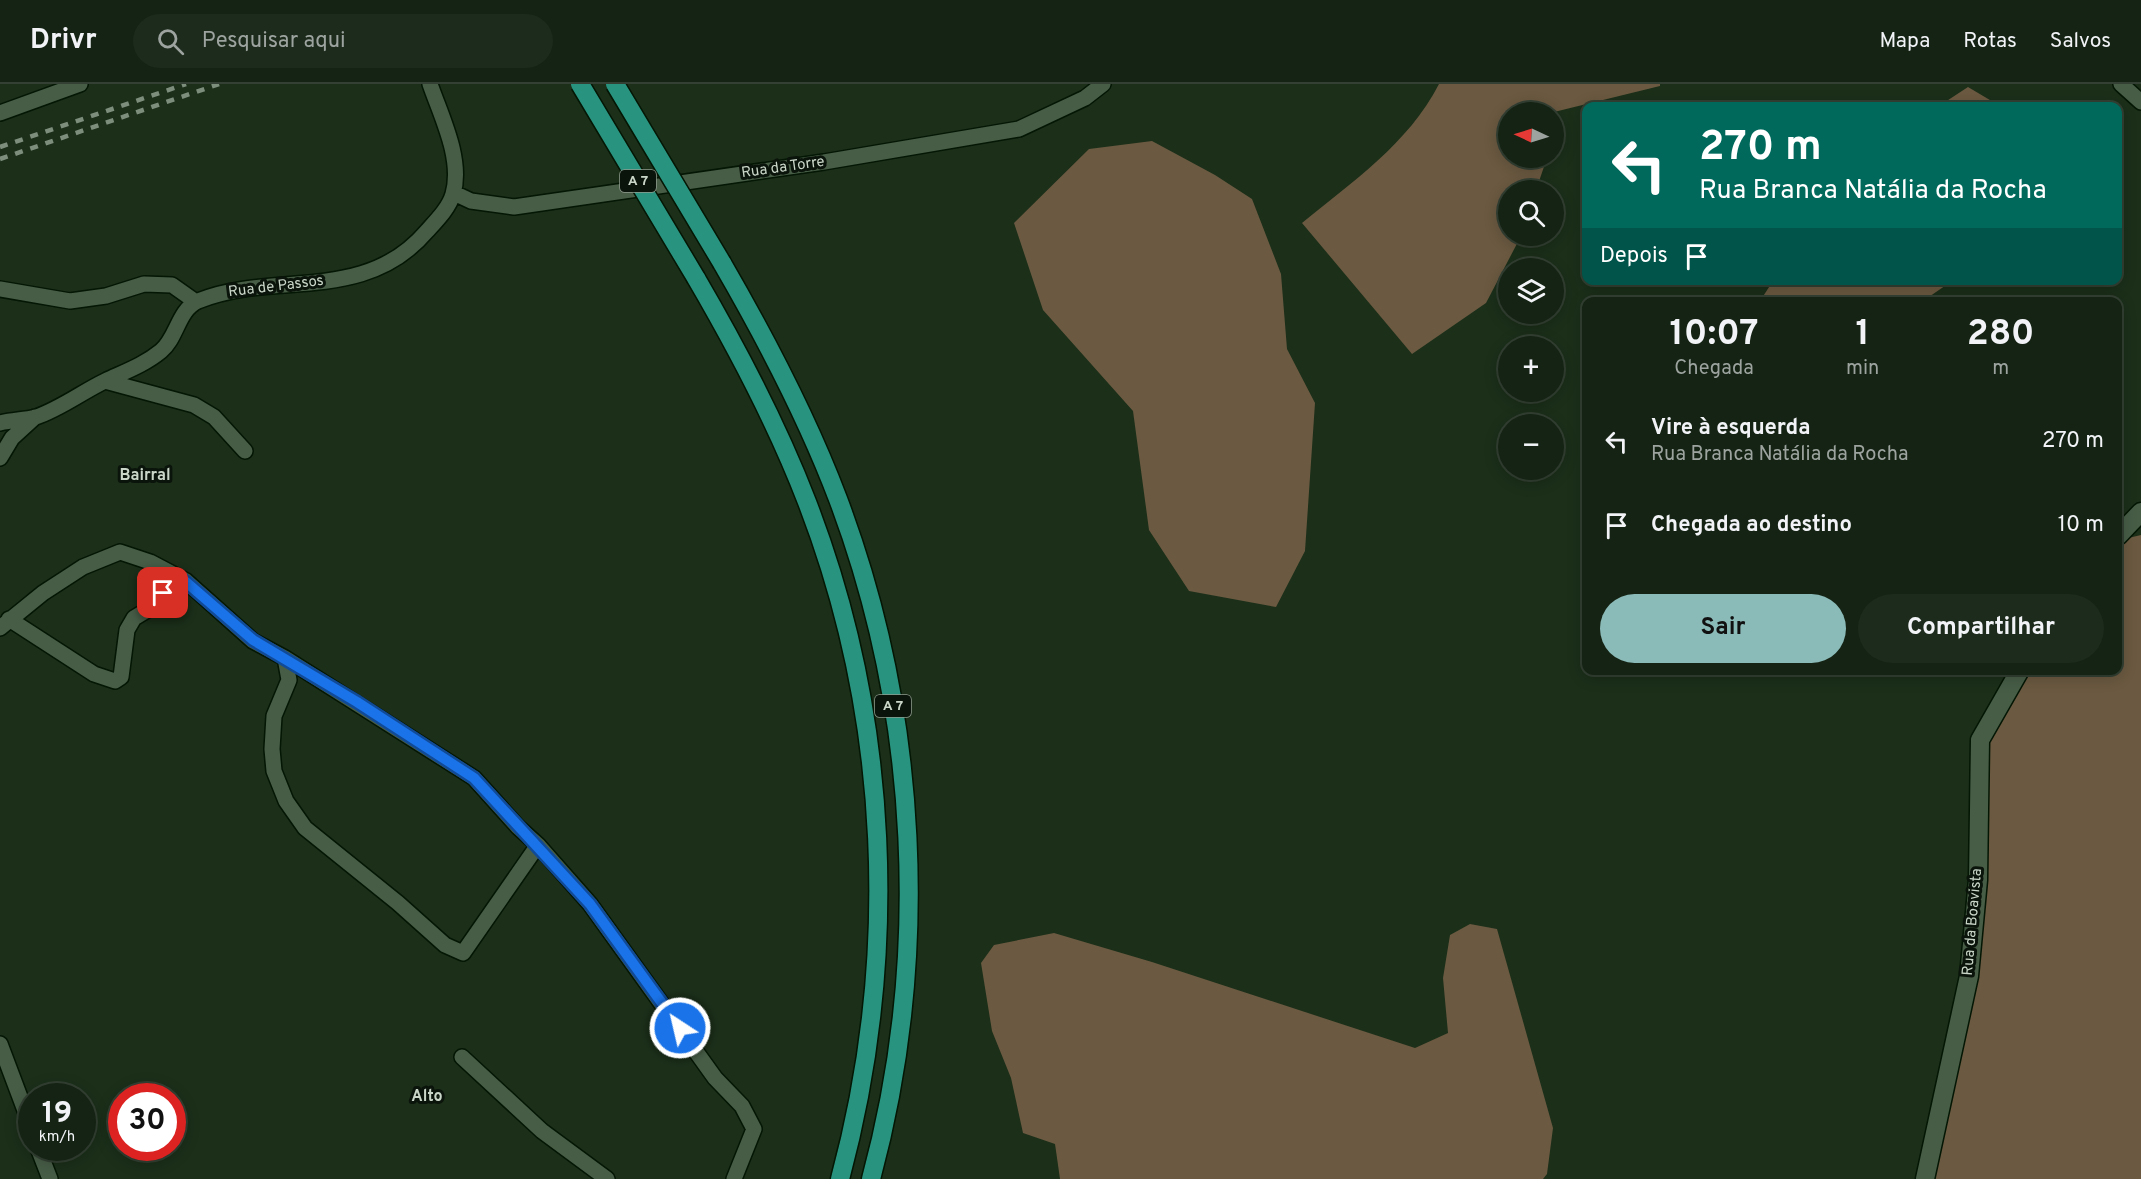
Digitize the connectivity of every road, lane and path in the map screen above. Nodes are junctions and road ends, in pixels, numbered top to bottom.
1 (80, 84) edge
2 (430, 84) edge
3 (579, 84) edge
4 (615, 84) edge
5 (1103, 84) edge
6 (2121, 84) edge
7 (2141, 102) edge
8 (0, 113) edge
9 (453, 193) junction
10 (0, 290) edge
11 (196, 302) junction
12 (105, 381) junction
13 (36, 417) junction
14 (0, 423) edge
15 (245, 451) dead end
16 (0, 458) edge
17 (2140, 514) edge
18 (2122, 532) edge
19 (178, 577) junction
20 (4, 623) edge
21 (285, 658) junction
22 (2017, 675) edge
23 (538, 845) junction
24 (0, 1044) edge
25 (462, 1057) dead end
26 (18, 1092) edge
27 (43, 1161) edge
28 (50, 1179) edge
29 (607, 1179) edge
30 (734, 1179) edge
31 (840, 1179) edge
32 (871, 1179) edge
33 (1924, 1179) edge

1 - 8 street
2 - 9 street
3 - 31 highway, A 7, bridge
4 - 32 highway, A 7, bridge
5 - 9 street, Rua da Torre
6 - 7 street
9 - 11 street, Rua de Passos
10 - 11 street
11 - 12 street
12 - 13 street
12 - 15 street
13 - 14 street
13 - 16 street
17 - 18 street
19 - 20 street
19 - 20 street
19 - 21 street
21 - 23 street
21 - 23 street
22 - 33 street, Rua da Boavista
23 - 30 street
24 - 26 street
25 - 29 street
27 - 28 street

